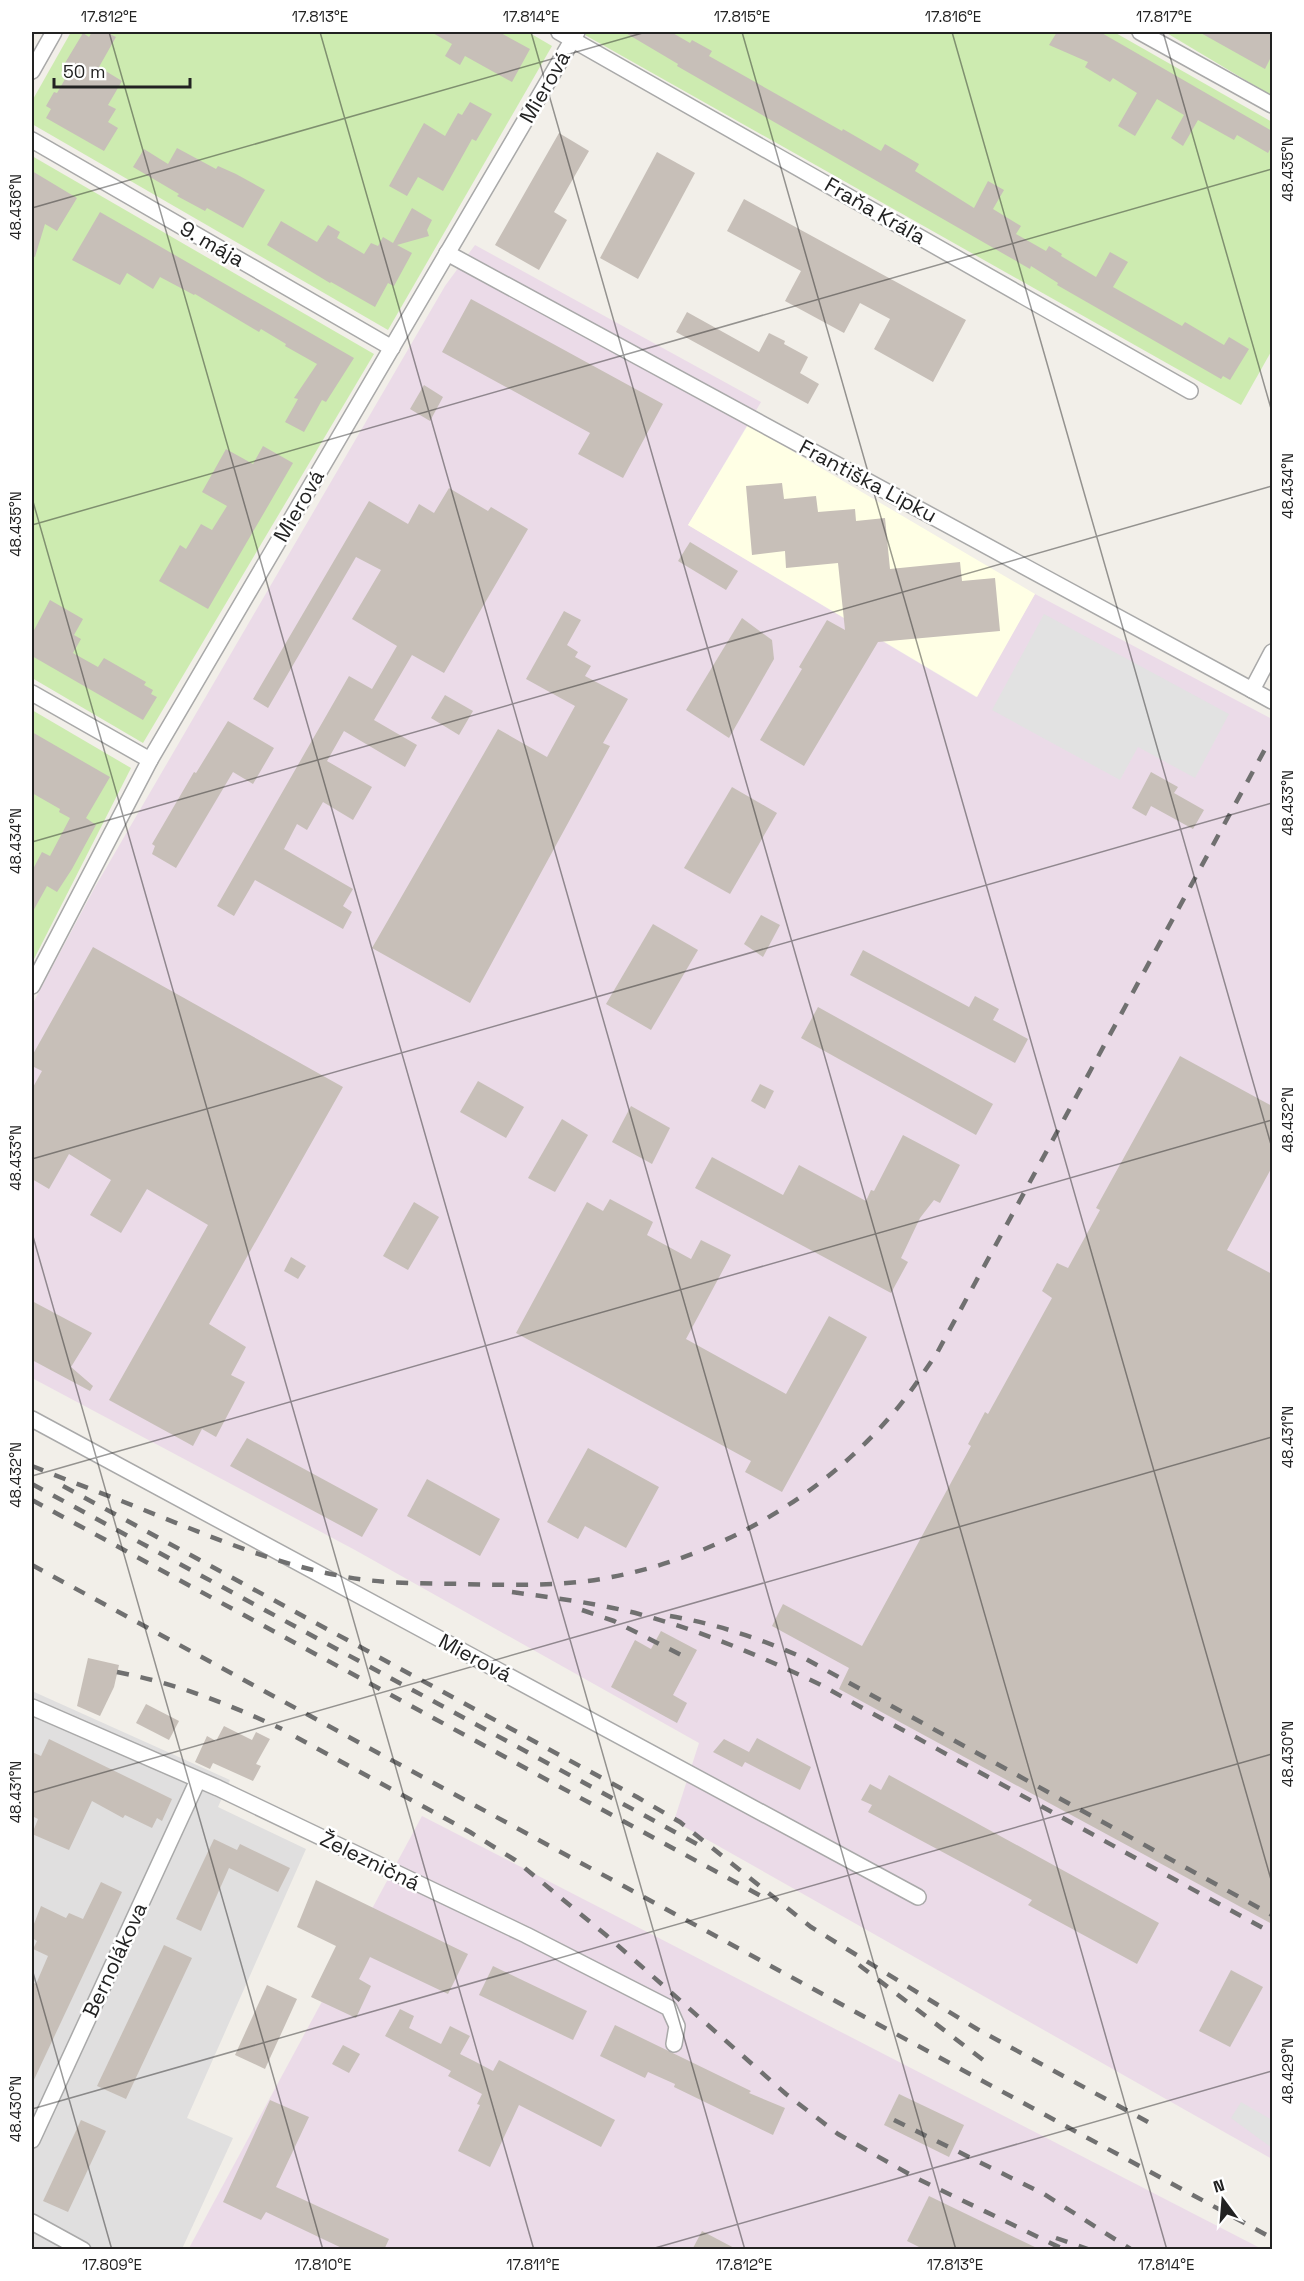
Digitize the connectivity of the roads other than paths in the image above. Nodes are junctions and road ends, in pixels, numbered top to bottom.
1 (54, 32) edge
2 (1140, 32) edge
3 (570, 34) edge
4 (32, 70) edge
5 (1272, 105) edge
6 (32, 140) edge
7 (447, 253) junction
8 (392, 348) junction
9 (1190, 391) dead end
10 (1272, 652) edge
11 (1252, 690) junction
12 (32, 693) edge
13 (1272, 701) edge
14 (150, 760) junction
15 (32, 986) edge
16 (32, 1419) edge
17 (32, 1707) edge
18 (198, 1780) junction
19 (918, 1897) dead end
20 (674, 2044) dead end
21 (32, 2140) edge
22 (32, 2222) edge
23 (83, 2250) edge

1 - 4 street
2 - 5 street
3 - 7 street, Mierová
3 - 9 street, Fraňa Kráľa
6 - 8 street, 9. mája
7 - 8 street, Mierová
7 - 11 street, Františka Lipku
8 - 14 street, Mierová
10 - 11 street
11 - 13 street, Františka Lipku
12 - 14 street
14 - 15 street, Mierová
16 - 19 street, Mierová
17 - 18 street, Železničná
18 - 20 street, Železničná
18 - 21 street, Bernolákova
22 - 23 street

